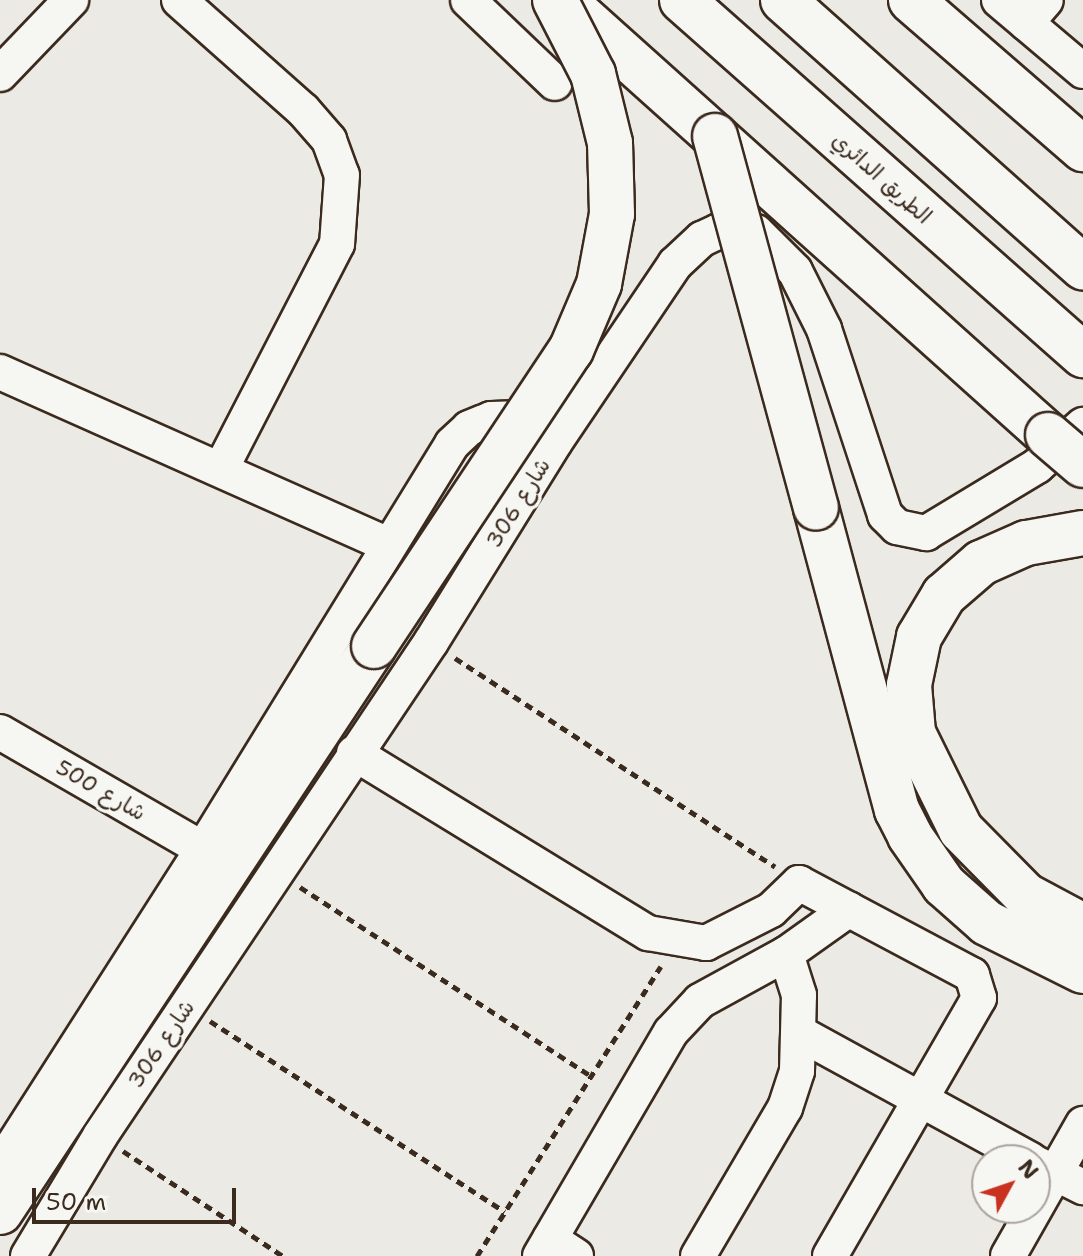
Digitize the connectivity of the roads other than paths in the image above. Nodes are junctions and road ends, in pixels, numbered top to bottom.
1 (71, 0) edge
2 (179, 0) edge
3 (468, 0) edge
4 (555, 0) edge
5 (563, 0) edge
6 (682, 0) edge
7 (783, 0) edge
8 (911, 0) edge
9 (999, 0) edge
10 (1036, 12) edge
11 (1081, 65) edge
12 (0, 74) edge
13 (555, 83) dead end
14 (715, 136) junction
15 (1083, 149) edge
16 (1083, 267) edge
17 (1083, 355) edge
18 (0, 372) edge
19 (1065, 430) edge
20 (555, 442) junction
21 (1083, 465) edge
22 (221, 469) junction
23 (1083, 533) edge
24 (386, 544) junction
25 (0, 732) edge
26 (354, 753) junction
27 (203, 849) junction
28 (849, 909) junction
29 (1083, 926) edge
30 (786, 954) junction
31 (1083, 971) edge
32 (801, 1034) junction
33 (922, 1098) junction
34 (1083, 1124) edge
35 (1004, 1144) edge
36 (2, 1157) edge
37 (1051, 1170) edge
38 (0, 1212) edge
39 (1024, 1224) edge
40 (556, 1250) edge
41 (28, 1256) edge
42 (698, 1256) edge
43 (830, 1256) edge
44 (1008, 1256) edge

1 - 12 street
2 - 22 street
3 - 13 street
4 - 38 highway, bridge
5 - 14 highway
6 - 17 highway, الطريق الدائري
7 - 16 highway
8 - 15 highway
9 - 10 street
10 - 11 street
14 - 19 highway
14 - 31 highway, bridge
18 - 22 street
19 - 20 street
19 - 21 highway, bridge
20 - 24 street, شارع 306
20 - 26 street, شارع 306
22 - 24 street
23 - 29 highway
24 - 27 street, شارع 306
25 - 27 street, شارع 500
26 - 28 street
26 - 41 street, شارع 306
27 - 36 street, شارع 306
28 - 30 street
28 - 33 street
30 - 32 street
30 - 40 street
32 - 33 street
32 - 42 street
33 - 35 street
33 - 43 street
34 - 37 street
39 - 44 street

